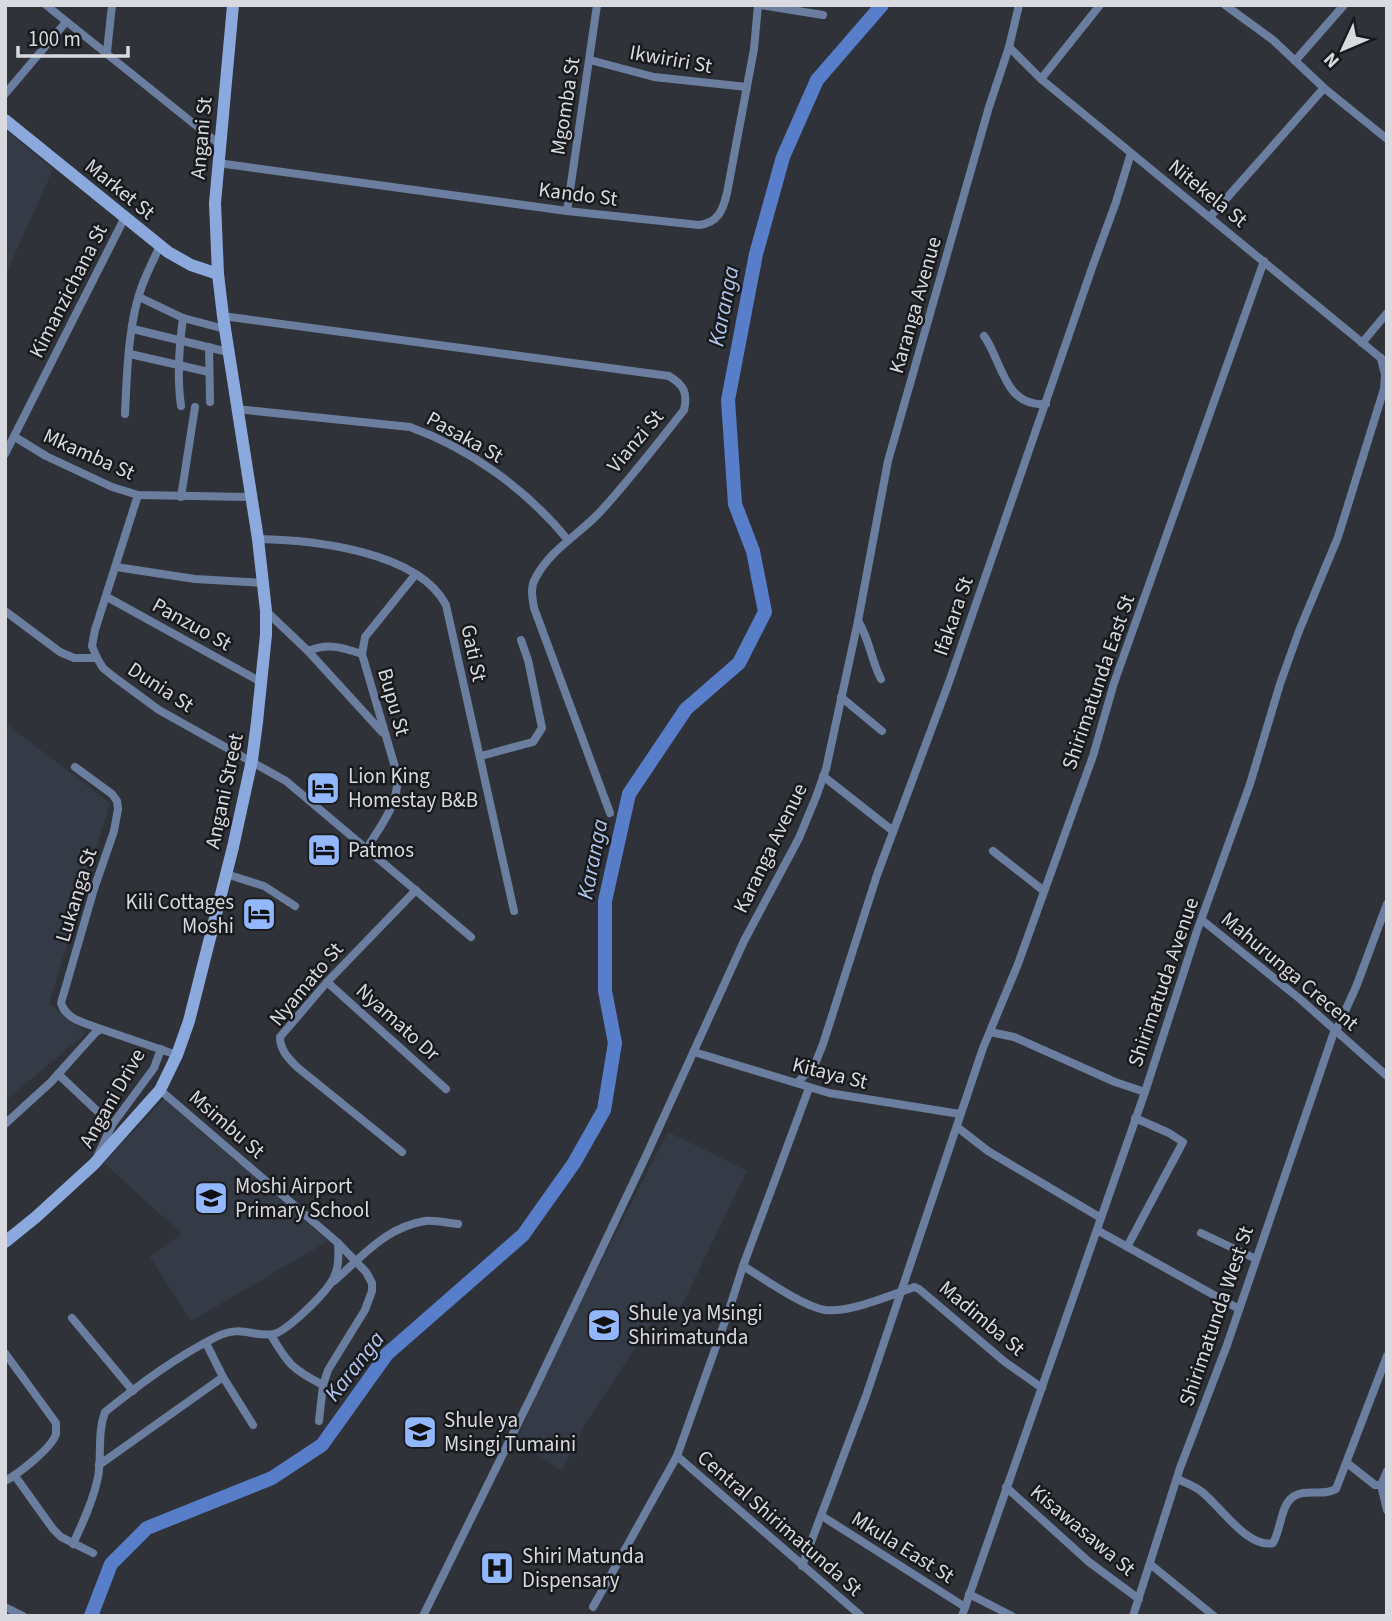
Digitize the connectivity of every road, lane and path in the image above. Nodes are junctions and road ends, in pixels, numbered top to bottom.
1 (46, 5) edge
2 (112, 5) edge
3 (233, 5) edge
4 (597, 5) edge
5 (759, 5) edge
6 (1019, 5) edge
7 (1225, 5) edge
8 (1344, 5) edge
9 (1096, 7) edge
10 (823, 16) dead end
11 (66, 22) junction
12 (1009, 47) junction
13 (107, 52) junction
14 (590, 60) junction
15 (1294, 61) junction
16 (1041, 79) junction
17 (747, 87) junction
18 (1324, 88) junction
19 (5, 94) edge
20 (5, 120) edge
21 (1387, 139) edge
22 (219, 144) junction
23 (1131, 153) junction
24 (218, 163) junction
25 (567, 211) junction
26 (1210, 217) junction
27 (124, 219) junction
28 (160, 246) junction
29 (1264, 261) junction
30 (218, 274) junction
31 (139, 297) junction
32 (1387, 313) edge
33 (183, 318) junction
34 (224, 322) junction
35 (133, 329) junction
36 (984, 336) dead end
37 (180, 340) junction
38 (1362, 343) junction
39 (209, 347) junction
40 (228, 352) junction
41 (130, 354) junction
42 (1384, 361) edge
43 (180, 366) junction
44 (209, 372) junction
45 (210, 402) dead end
46 (1046, 404) junction
47 (181, 406) dead end
48 (195, 407) dead end
49 (236, 409) junction
50 (125, 414) dead end
51 (15, 437) junction
52 (5, 454) edge
53 (138, 495) junction
54 (181, 497) junction
55 (249, 497) junction
56 (258, 539) junction
57 (568, 540) junction
58 (117, 567) junction
59 (415, 575) junction
60 (264, 583) junction
61 (107, 597) junction
62 (5, 611) edge
63 (266, 611) junction
64 (858, 621) junction
65 (521, 640) dead end
66 (307, 651) junction
67 (362, 654) junction
68 (97, 658) junction
69 (881, 680) dead end
70 (261, 682) junction
71 (841, 697) junction
72 (882, 731) dead end
73 (384, 734) junction
74 (481, 756) junction
75 (252, 760) junction
76 (75, 767) dead end
77 (823, 776) junction
78 (610, 813) dead end
79 (893, 831) junction
80 (367, 848) junction
81 (993, 851) dead end
82 (226, 874) junction
83 (416, 890) junction
84 (1044, 891) junction
85 (1387, 904) edge
86 (295, 906) dead end
87 (514, 911) dead end
88 (1202, 920) junction
89 (471, 937) dead end
90 (327, 982) junction
91 (101, 1029) junction
92 (1336, 1030) junction
93 (990, 1032) junction
94 (161, 1049) junction
95 (694, 1052) junction
96 (177, 1055) junction
97 (58, 1074) junction
98 (1387, 1076) edge
99 (797, 1083) junction
100 (446, 1088) dead end
101 (809, 1088) junction
102 (160, 1090) junction
103 (1145, 1092) junction
104 (960, 1114) junction
105 (1135, 1118) junction
106 (5, 1124) edge
107 (113, 1125) junction
108 (957, 1127) junction
109 (402, 1152) dead end
110 (94, 1164) junction
111 (1101, 1217) junction
112 (458, 1224) dead end
113 (1097, 1230) junction
114 (1201, 1233) dead end
115 (5, 1242) edge
116 (338, 1243) junction
117 (1127, 1247) junction
118 (1256, 1259) junction
119 (356, 1262) junction
120 (743, 1266) junction
121 (330, 1284) junction
122 (901, 1293) junction
123 (1239, 1309) junction
124 (72, 1318) dead end
125 (271, 1335) junction
126 (206, 1343) junction
127 (5, 1353) edge
128 (1387, 1356) edge
129 (223, 1377) junction
130 (323, 1385) junction
131 (1042, 1388) junction
132 (133, 1391) junction
133 (319, 1421) dead end
134 (253, 1425) dead end
135 (677, 1456) junction
136 (1347, 1463) junction
137 (99, 1465) junction
138 (1387, 1471) edge
139 (15, 1476) junction
140 (1177, 1479) junction
141 (5, 1480) edge
142 (1381, 1485) junction
143 (1006, 1487) junction
144 (1387, 1510) edge
145 (822, 1516) junction
146 (73, 1544) junction
147 (93, 1553) dead end
148 (1150, 1563) junction
149 (802, 1566) junction
150 (970, 1594) junction
151 (1139, 1599) junction
152 (5, 1607) edge
153 (593, 1607) dead end
154 (963, 1611) edge
155 (23, 1616) edge
156 (423, 1616) edge
157 (861, 1616) edge
158 (1012, 1616) edge
159 (1133, 1616) edge
160 (1214, 1616) edge

1 - 11 street
2 - 13 street
3 - 22 street, Angani St
4 - 14 street, Mgomba St
5 - 10 street
5 - 17 street, Kando St
6 - 12 street, Karanga Avenue
7 - 15 street
8 - 15 street
9 - 16 street
11 - 13 street
11 - 19 street
12 - 16 street, Nitekela St
12 - 64 street, Karanga Avenue
13 - 22 street
14 - 17 street, Ikwiriri St
14 - 25 street, Mgomba St
15 - 18 street
16 - 23 street, Nitekela St
17 - 25 street, Kando St
18 - 21 street
18 - 26 street
20 - 27 street, Market St
22 - 24 street, Angani St
23 - 26 street, Nitekela St
23 - 46 street, Ifakara St
24 - 25 street, Kando St
24 - 30 street, Angani St
26 - 29 street, Nitekela St
27 - 28 street, Market St
27 - 51 street, Kimanzichana St
28 - 30 street, Market St
28 - 31 street
29 - 38 street, Nitekela St
29 - 84 street, Shirimatunda East St
30 - 34 street, Angani Street
31 - 33 street, Vianzi St
31 - 35 street
32 - 38 street
33 - 34 street, Vianzi St
33 - 37 street
34 - 40 street, Angani Street
34 - 57 street, Vianzi St
35 - 37 street
35 - 41 street
36 - 46 street
37 - 39 street
37 - 43 street
38 - 42 street, Nitekela St
39 - 40 street
39 - 44 street
40 - 49 street, Angani Street
41 - 43 street
41 - 50 street
42 - 88 street, Shirimatuda Avenue
43 - 44 street
43 - 47 street
44 - 45 street
46 - 79 street, Ifakara St
48 - 54 street
49 - 55 street, Angani Street
49 - 57 street, Pasaka St
51 - 52 street, Kimanzichana St
51 - 53 street, Mkamba St
53 - 54 street, Mkamba St
53 - 58 street
54 - 55 street, Mkamba St
55 - 56 street, Angani Street
56 - 59 street, Gati St
56 - 60 street, Angani Street
57 - 78 street, Vianzi St
58 - 60 street, Panzuo St
58 - 61 street
59 - 67 street, Bupu St
59 - 74 street, Gati St
60 - 63 street, Angani Street
61 - 68 street
61 - 70 street, Panzuo St
62 - 68 street
63 - 66 street
63 - 70 street, Angani Street
64 - 69 street
64 - 71 street, Karanga Avenue
65 - 74 street
66 - 67 street
66 - 73 street
67 - 73 street, Bupu St
68 - 75 street, Dunia St
70 - 75 street, Angani Street
71 - 72 street
71 - 77 street, Karanga Avenue
73 - 80 street, Bupu St
74 - 87 street, Gati St
75 - 80 street
75 - 82 street, Angani Street
76 - 91 street, Lukanga St
77 - 79 street
77 - 95 street, Karanga Avenue
79 - 99 street, Ifakara St
80 - 83 street
81 - 84 street
82 - 86 street
82 - 96 street, Angani Street
83 - 89 street
83 - 90 street, Nyamato St
84 - 93 street, Shirimatunda East St
85 - 92 street, Shirimatunda West St
88 - 92 street, Mahurunga Crecent
88 - 103 street, Shirimatuda Avenue
90 - 100 street, Nyamato Dr
90 - 109 street, Nyamato St
91 - 94 street
91 - 97 street
92 - 98 street, Mahurunga Crecent
92 - 118 street, Shirimatunda West St
93 - 103 street
93 - 104 street, Shirimatunda East St
94 - 96 street
94 - 107 street, Angani Drive
95 - 99 street, Kitaya St
95 - 156 street, Karanga Avenue
96 - 102 street, Angani Street
97 - 106 street
97 - 107 street
99 - 101 street, Kitaya St
101 - 104 street, Kitaya St
101 - 120 street
102 - 110 street, Angani Street
102 - 116 street, Msimbu St
103 - 105 street, Shirimatuda Avenue
104 - 108 street, Shirimatunda East St
105 - 111 street, Shirimatuda Avenue
105 - 117 street
107 - 110 street, Angani Drive
108 - 111 street
108 - 122 street, Shirimatunda East St
110 - 115 street, Angani Street
111 - 113 street, Shirimatuda Avenue
112 - 119 street
113 - 117 street
113 - 131 street, Shirimatuda Avenue
114 - 118 street
116 - 119 street, Msimbu St
116 - 121 street
117 - 123 street
118 - 123 street, Shirimatunda West St
119 - 121 street
119 - 130 street, Msimbu St
120 - 122 street, Madimba St
120 - 135 street
121 - 125 street
122 - 131 street, Madimba St
122 - 145 street, Shirimatunda East St
123 - 140 street, Shirimatunda West St
124 - 132 street
125 - 126 street
125 - 130 street
126 - 129 street
126 - 132 street
127 - 139 street
128 - 136 street
129 - 134 street
129 - 137 street
130 - 133 street, Msimbu St
131 - 143 street, Shirimatuda Avenue
132 - 137 street
135 - 149 street, Central Shirimatunda St
135 - 153 street
136 - 140 street
136 - 142 street
137 - 146 street
138 - 142 street
139 - 141 street
139 - 146 street
140 - 148 street, Shirimatunda West St
142 - 144 street
143 - 150 street, Shirimatuda Avenue
143 - 151 street, Kisawasawa St
145 - 149 street, Shirimatunda East St
145 - 154 street, Mkula East St
146 - 147 street
148 - 151 street, Shirimatunda West St
148 - 160 street
149 - 157 street, Central Shirimatunda St
150 - 154 street, Shirimatuda Avenue
150 - 158 street
151 - 159 street, Shirimatunda West St
152 - 155 street

